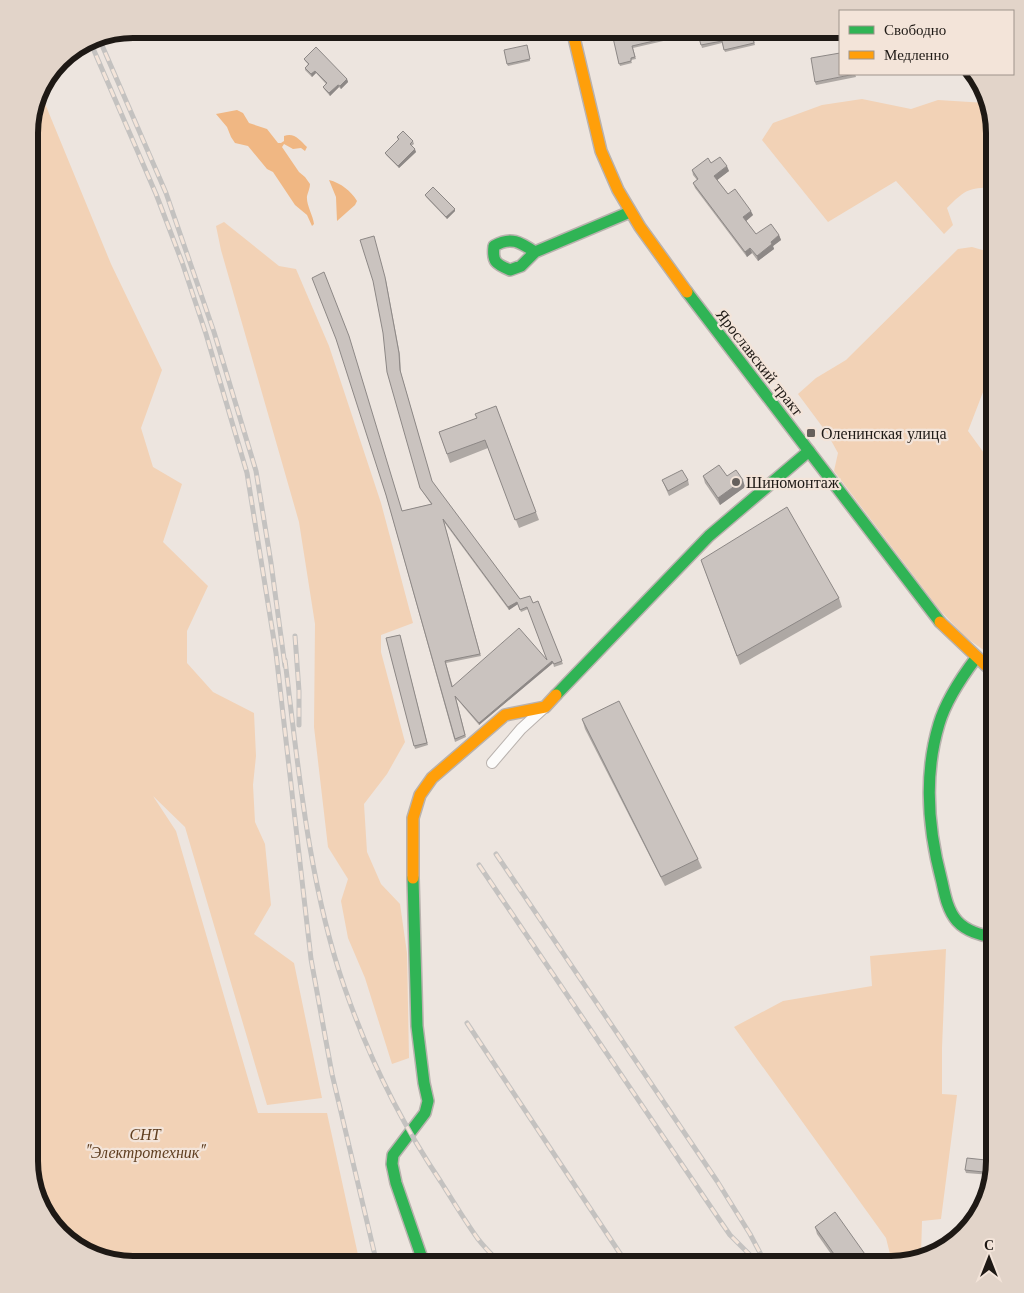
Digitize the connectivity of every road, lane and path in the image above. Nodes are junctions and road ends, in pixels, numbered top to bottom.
1 (574, 38) edge
2 (630, 212) junction
3 (535, 252) dead end
4 (808, 451) junction
5 (976, 658) junction
6 (986, 666) edge
7 (545, 707) junction
8 (492, 763) dead end
9 (986, 935) edge
10 (421, 1256) edge

1 - 2 street, Ярославский тракт
2 - 3 street
2 - 4 street, Ярославский тракт
4 - 5 street, Ярославский тракт
4 - 7 street
5 - 6 street, Ярославский тракт
5 - 9 street
7 - 8 street
7 - 10 street

